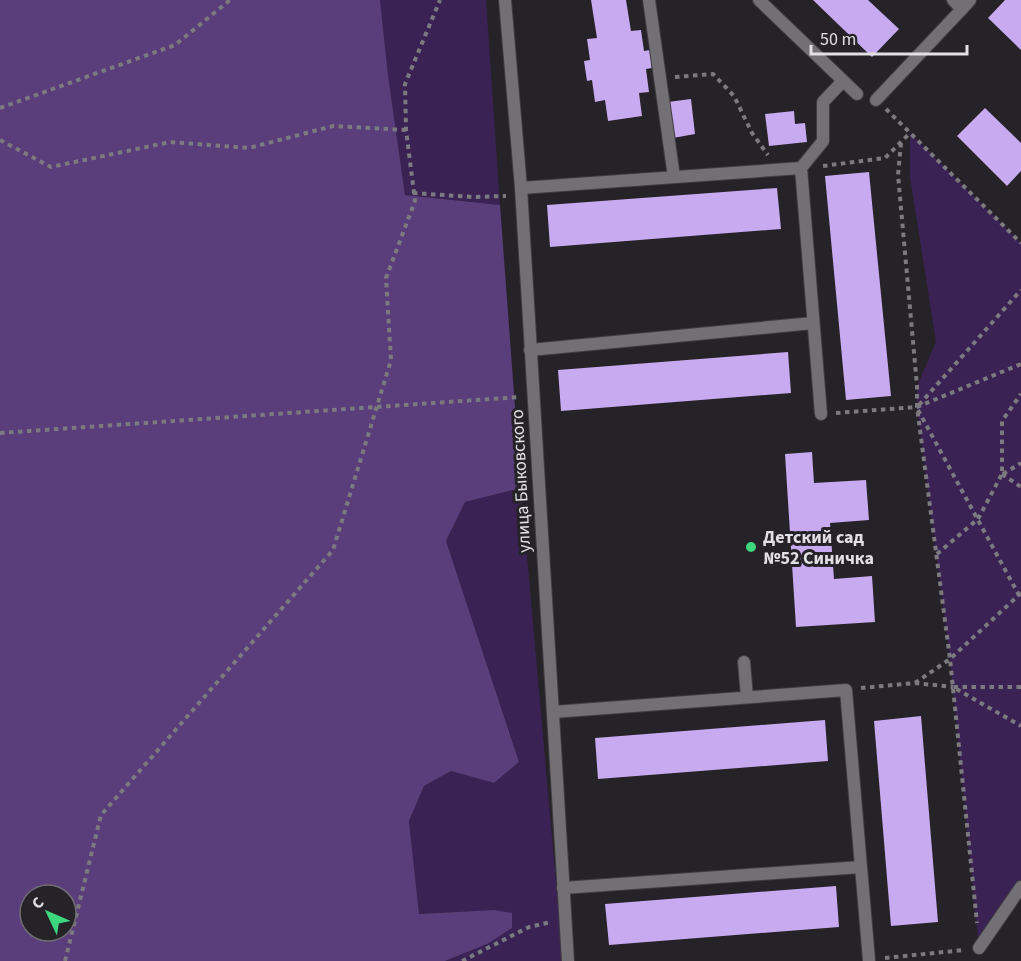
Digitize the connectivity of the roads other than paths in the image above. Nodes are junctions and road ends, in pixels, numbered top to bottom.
1 (505, 0) edge
2 (649, 0) edge
3 (759, 0) edge
4 (962, 3) edge
5 (843, 81) junction
6 (857, 94) dead end
7 (876, 100) road end
8 (801, 168) junction
9 (674, 177) junction
10 (521, 192) junction
11 (813, 323) junction
12 (531, 351) junction
13 (821, 414) road end
14 (744, 662) dead end
15 (747, 697) junction
16 (553, 712) junction
17 (861, 867) junction
18 (1021, 887) edge
19 (563, 888) junction
20 (979, 948) road end
21 (869, 960) edge
22 (568, 961) edge

1 - 10 street, улица Быковского
2 - 9 street
3 - 5 street
4 - 7 street
5 - 6 street
5 - 8 street
8 - 9 street
8 - 11 street
9 - 10 street
10 - 12 street, улица Быковского
11 - 12 street
11 - 13 street
12 - 16 street, улица Быковского
14 - 15 street
15 - 16 street
15 - 17 street
16 - 19 street, улица Быковского
17 - 19 street
17 - 21 street
18 - 20 street
19 - 22 street, улица Быковского

